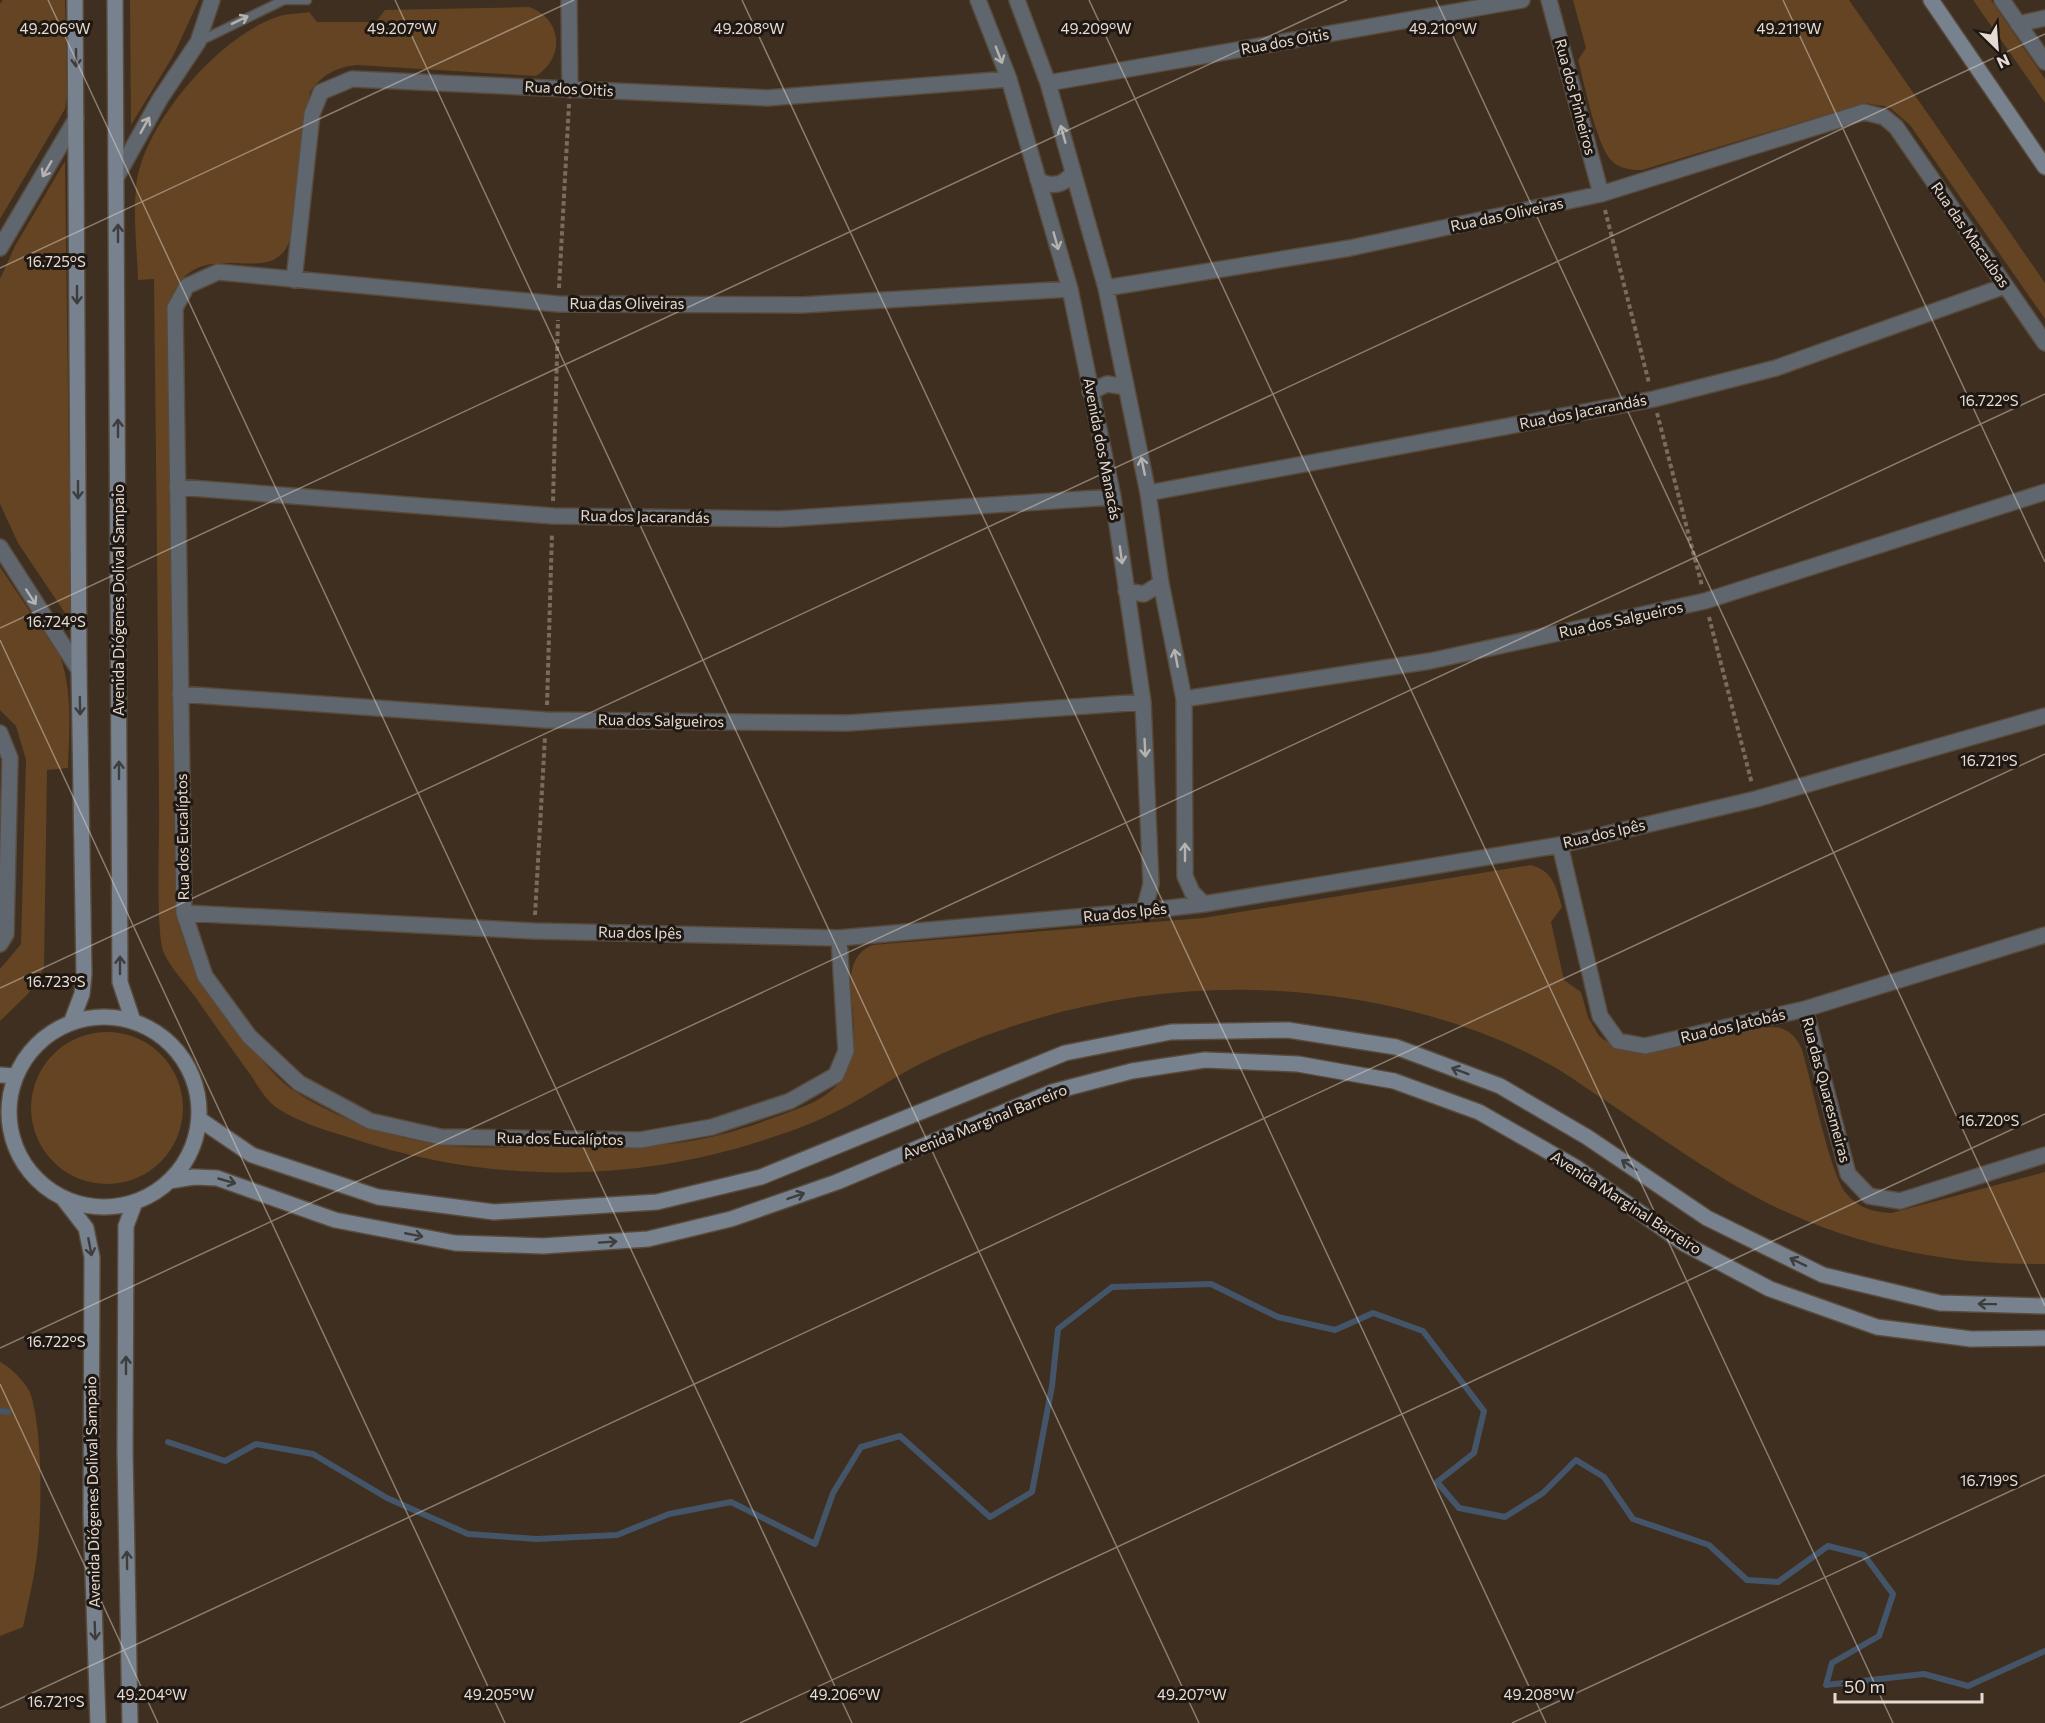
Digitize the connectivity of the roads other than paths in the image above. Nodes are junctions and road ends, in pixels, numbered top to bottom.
1 (75, 0) edge
2 (115, 0) edge
3 (212, 0) edge
4 (282, 0) edge
5 (307, 0) edge
6 (569, 0) edge
7 (978, 0) edge
8 (1017, 0) edge
9 (1522, 0) edge
10 (1549, 0) edge
11 (1931, 0) edge
12 (2002, 0) edge
13 (2045, 18) edge
14 (2018, 24) junction
15 (198, 42) junction
16 (2045, 62) edge
17 (1009, 79) junction
18 (1048, 83) junction
19 (570, 90) junction
20 (76, 118) junction
21 (1896, 127) joint
22 (2045, 167) edge
23 (1074, 172) junction
24 (117, 176) junction
25 (1038, 180) junction
26 (1601, 194) junction
27 (1, 247) edge
28 (294, 280) junction
29 (187, 286) joint
30 (2005, 286) junction
31 (1106, 288) junction
32 (1070, 289) junction
33 (2045, 343) edge
34 (1126, 387) junction
35 (1090, 392) junction
36 (177, 487) junction
37 (2045, 492) edge
38 (1148, 493) junction
39 (1113, 496) junction
40 (0, 547) edge
41 (1161, 583) junction
42 (1126, 591) junction
43 (80, 670) junction
44 (180, 694) junction
45 (1184, 699) junction
46 (1143, 702) junction
47 (2045, 716) edge
48 (0, 733) edge
49 (1560, 845) junction
50 (1204, 904) junction
51 (1144, 911) junction
52 (184, 913) junction
53 (2045, 934) edge
54 (839, 938) junction
55 (3, 939) edge
56 (1805, 1009) junction
57 (133, 1021) junction
58 (71, 1023) junction
59 (0, 1075) edge
60 (16, 1076) junction
61 (4, 1110) edge
62 (199, 1119) junction
63 (2045, 1155) edge
64 (169, 1181) junction
65 (62, 1197) junction
66 (135, 1202) junction
67 (2045, 1306) edge
68 (2045, 1338) edge
69 (98, 1723) edge
70 (130, 1723) edge

1 -> 20 street
2 - 24 street, Avenida Diógenes Dolival Sampaio
3 - 15 street, Avenida Diógenes Dolival Sampaio
4 - 5 lane
15 -> 4 lane
6 - 19 street
7 -> 17 street, Avenida dos Manacás
8 - 18 street
9 - 18 street, Rua dos Oitis
10 - 26 street, Rua dos Pinheiros
11 - 22 street
12 - 14 street
13 - 14 street
14 - 16 street
24 -> 15 street, Avenida Diógenes Dolival Sampaio
17 - 19 street, Rua dos Oitis
17 - 25 street, Avenida dos Manacás
23 -> 18 street
19 - 28 street, Rua dos Oitis
20 -> 27 street
20 -> 43 street
21 - 26 street, Rua das Oliveiras
21 - 30 street, Rua das Macaúbas
23 - 25 street
23 - 31 street
57 -> 24 street, Avenida Diógenes Dolival Sampaio
25 -> 32 street, Avenida dos Manacás
26 - 31 street, Rua das Oliveiras
28 - 29 street, Rua das Oliveiras
28 - 32 street, Rua das Oliveiras
29 - 36 street, Rua dos Eucalíptos
30 - 33 street, Rua das Macaúbas
30 - 38 street, Rua dos Jacarandás
31 - 34 street
32 - 35 street, Avenida dos Manacás
34 - 35 street
38 -> 34 street
35 - 39 street, Avenida dos Manacás
36 - 39 street, Rua dos Jacarandás
36 - 44 street, Rua dos Eucalíptos
37 - 45 street, Rua dos Salgueiros
38 - 41 street
39 -> 42 street, Avenida dos Manacás
40 -> 43 street
41 - 42 street
45 -> 41 street
42 - 46 street, Avenida dos Manacás
43 -> 58 street
44 - 46 street, Rua dos Salgueiros
44 - 52 street, Rua dos Eucalíptos
50 -> 45 street
46 -> 51 street, Avenida dos Manacás
47 - 49 street, Rua dos Ipês
48 - 55 street
49 - 50 street, Rua dos Ipês
49 - 56 street, Rua dos Jatobás
50 - 51 street, Rua dos Ipês
51 - 54 street, Rua dos Ipês
52 - 54 street, Rua dos Ipês
52 - 54 street, Rua dos Eucalíptos
53 - 56 street, Rua dos Jatobás
56 - 63 street, Rua das Quaresmeiras
57 - 58 street
57 - 62 street
58 - 60 street
59 - 60 street
60 - 61 street
61 - 65 street
62 - 64 street
67 -> 62 street, Avenida Marginal Barreiro
64 - 66 street
64 -> 68 street, Avenida Marginal Barreiro
65 - 66 street
65 -> 69 street, Avenida Diógenes Dolival Sampaio
70 -> 66 street

